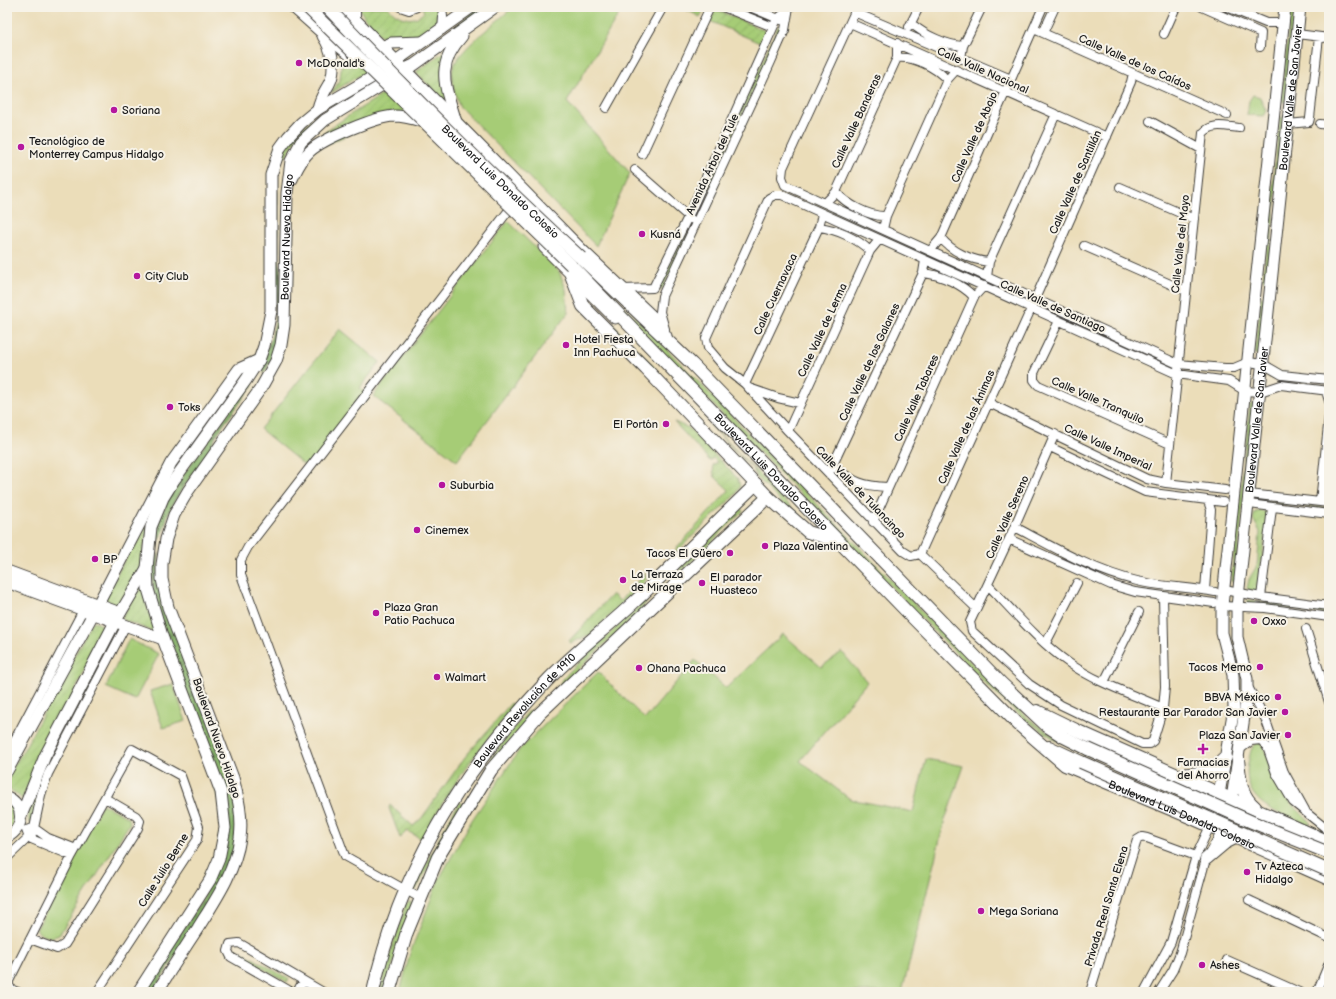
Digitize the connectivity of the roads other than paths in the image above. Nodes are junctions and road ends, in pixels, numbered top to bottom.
1 (293, 7) edge
2 (307, 7) edge
3 (318, 7) edge
4 (327, 7) edge
5 (343, 7) edge
6 (356, 7) edge
7 (400, 7) edge
8 (417, 7) edge
9 (442, 7) edge
10 (472, 7) edge
11 (495, 7) edge
12 (663, 7) edge
13 (710, 7) edge
14 (723, 7) edge
15 (750, 7) edge
16 (919, 7) edge
17 (982, 7) edge
18 (1043, 7) edge
19 (1055, 7) edge
20 (1176, 7) edge
21 (1202, 7) edge
22 (1227, 7) edge
23 (1285, 7) edge
24 (1300, 7) edge
25 (788, 9) edge
26 (743, 10) edge
27 (856, 10) edge
28 (777, 19) junction
29 (356, 20) junction
30 (787, 22) junction
31 (850, 23) junction
32 (1283, 23) junction
33 (912, 24) junction
34 (470, 26) junction
35 (773, 27) junction
36 (1034, 29) junction
37 (442, 30) junction
38 (320, 32) junction
39 (902, 33) junction
40 (1043, 33) junction
41 (1164, 34) dead end
42 (1297, 34) junction
43 (1319, 37) junction
44 (1329, 38) edge
45 (424, 42) junction
46 (897, 43) junction
47 (931, 46) junction
48 (963, 46) junction
49 (381, 47) junction
50 (1260, 47) dead end
51 (927, 57) junction
52 (897, 58) junction
53 (961, 59) junction
54 (396, 68) junction
55 (956, 70) junction
56 (1133, 73) junction
57 (376, 75) junction
58 (1011, 79) junction
59 (947, 80) junction
60 (384, 83) junction
61 (1006, 92) junction
62 (606, 108) dead end
63 (318, 109) junction
64 (433, 110) junction
65 (1056, 114) junction
66 (1227, 115) dead end
67 (452, 119) junction
68 (1150, 121) dead end
69 (1288, 124) junction
70 (1320, 124) dead end
71 (1329, 125) edge
72 (428, 126) junction
73 (1239, 128) dead end
74 (1106, 137) junction
75 (1201, 149) junction
76 (642, 154) dead end
77 (275, 160) junction
78 (635, 170) dead end
79 (1120, 187) dead end
80 (836, 192) junction
81 (287, 193) junction
82 (775, 195) joint
83 (825, 203) junction
84 (509, 210) junction
85 (822, 214) junction
86 (886, 216) junction
87 (688, 217) junction
88 (854, 217) junction
89 (1194, 218) junction
90 (697, 223) junction
91 (819, 227) junction
92 (850, 227) junction
93 (682, 229) junction
94 (883, 230) junction
95 (692, 235) junction
96 (940, 238) junction
97 (879, 240) junction
98 (1084, 246) dead end
99 (870, 251) junction
100 (930, 251) junction
101 (925, 260) junction
102 (989, 262) junction
103 (958, 264) junction
104 (571, 270) junction
105 (954, 272) junction
106 (923, 273) junction
107 (987, 277) junction
108 (984, 286) junction
109 (654, 288) junction
110 (1256, 288) junction
111 (623, 289) junction
112 (1271, 290) junction
113 (1186, 291) junction
114 (662, 296) junction
115 (974, 297) junction
116 (1035, 299) junction
117 (1031, 309) junction
118 (1059, 321) junction
119 (667, 337) junction
120 (678, 351) junction
121 (259, 360) junction
122 (1248, 362) junction
123 (1178, 364) junction
124 (1263, 364) junction
125 (1234, 368) junction
126 (237, 372) junction
127 (250, 374) junction
128 (1177, 374) junction
129 (1282, 375) junction
130 (1329, 380) edge
131 (1232, 382) junction
132 (1281, 385) junction
133 (747, 386) junction
134 (261, 388) junction
135 (1245, 391) junction
136 (1327, 391) edge
137 (1260, 392) junction
138 (700, 400) junction
139 (1329, 401) edge
140 (800, 403) junction
141 (989, 404) junction
142 (1329, 416) edge
143 (788, 431) junction
144 (1055, 434) junction
145 (1170, 444) junction
146 (1050, 447) junction
147 (176, 454) junction
148 (830, 469) junction
149 (174, 480) junction
150 (1166, 483) junction
151 (756, 484) junction
152 (888, 487) junction
153 (1225, 490) dead end
154 (158, 497) junction
155 (768, 497) junction
156 (1249, 499) junction
157 (1208, 501) junction
158 (1223, 502) dead end
159 (1320, 502) junction
160 (1329, 503) edge
161 (1272, 508) junction
162 (1329, 514) edge
163 (873, 522) junction
164 (1015, 527) junction
165 (166, 539) junction
166 (1009, 539) junction
167 (838, 541) junction
168 (920, 554) junction
169 (147, 568) junction
170 (7, 571) edge
171 (7, 582) edge
172 (1077, 583) dead end
173 (988, 585) junction
174 (1205, 590) junction
175 (1220, 591) junction
176 (1239, 593) junction
177 (1162, 596) junction
178 (1261, 598) junction
179 (1218, 604) junction
180 (1329, 606) edge
181 (1237, 607) junction
182 (976, 608) junction
183 (91, 609) junction
184 (1139, 612) dead end
185 (118, 617) junction
186 (1329, 618) edge
187 (126, 625) junction
188 (1306, 629) dead end
189 (163, 639) junction
190 (1046, 643) junction
191 (1104, 682) junction
192 (1247, 686) junction
193 (1329, 702) edge
194 (1027, 706) junction
195 (1163, 708) junction
196 (1267, 726) junction
197 (1261, 740) junction
198 (1041, 743) junction
199 (7, 754) edge
200 (1234, 755) junction
201 (7, 771) edge
202 (1281, 774) junction
203 (1175, 775) junction
204 (468, 779) junction
205 (480, 787) junction
206 (1204, 787) junction
207 (1219, 794) junction
208 (7, 797) edge
209 (105, 798) junction
210 (1232, 799) junction
211 (1255, 809) junction
212 (1192, 818) junction
213 (1216, 826) junction
214 (34, 828) junction
215 (1329, 831) edge
216 (17, 832) edge
217 (1238, 838) junction
218 (47, 841) junction
219 (1329, 842) edge
220 (74, 853) junction
221 (1329, 853) edge
222 (1201, 857) junction
223 (7, 858) edge
224 (1329, 862) edge
225 (1329, 871) edge
226 (1329, 879) edge
227 (404, 890) junction
228 (420, 898) junction
229 (1249, 900) dead end
230 (1329, 938) edge
231 (30, 939) junction
232 (1227, 960) dead end
233 (1329, 963) edge
234 (303, 981) junction
235 (1145, 990) edge
236 (18, 992) edge
237 (97, 992) edge
238 (138, 992) edge
239 (157, 992) edge
240 (292, 992) edge
241 (296, 992) edge
242 (323, 992) edge
243 (374, 992) edge
244 (390, 992) edge
245 (1090, 992) edge
246 (1159, 992) edge
247 (1300, 992) edge
248 (1316, 992) edge

1 - 38 street, Boulevard Luis Donaldo Colosio
2 - 104 main road, Boulevard Luis Donaldo Colosio, bridge
3 - 54 street
4 - 120 main road, Boulevard Luis Donaldo Colosio, bridge
5 - 29 street, Boulevard Luis Donaldo Colosio
6 - 29 street
7 - 8 street
9 - 37 street
10 - 37 street, Boulevard Nuevo Hidalgo
11 - 34 street, Boulevard Nuevo Hidalgo
12 - 62 street
13 - 76 street
14 - 26 street
15 - 28 street
16 - 33 street
17 - 48 street
18 - 36 street, Calle Valle de Abajo
19 - 40 street
20 - 41 street
21 - 50 street
22 - 32 street
23 - 32 street, Boulevard Valle de San Javier
24 - 42 street, Boulevard Valle de San Javier
25 - 28 street
25 - 30 street
26 - 35 street
27 - 31 street
27 - 39 street, Calle Valle Nacional
28 - 30 street
28 - 35 street, Avenida Árbol del Tule
29 - 49 street, Boulevard Luis Donaldo Colosio
30 - 90 street, Avenida Árbol del Tule
31 - 46 street, Calle Valle Nacional
31 - 83 street, Calle Valle de Santiago
32 - 110 street, Boulevard Valle de San Javier
33 - 39 street
33 - 48 street
34 - 54 street, Boulevard Nuevo Hidalgo
34 - 67 street
35 - 87 street, Avenida Árbol del Tule
36 - 40 street, Calle Valle de los Caídos
36 - 58 street, Calle Valle de Abajo
37 - 45 street, Boulevard Nuevo Hidalgo
38 - 57 street, Boulevard Luis Donaldo Colosio
38 - 63 street
39 - 47 street, Calle Valle Nacional
40 - 56 street, Calle Valle de los Caídos
42 - 43 street
42 - 69 street, Boulevard Valle de San Javier
43 - 44 street
43 - 69 street
45 - 49 street
45 - 54 street, Boulevard Nuevo Hidalgo
46 - 51 street, Calle Valle Nacional
46 - 52 street, Calle Valle Banderas
47 - 51 street
47 - 53 street, Calle Valle Nacional
48 - 53 street
49 - 54 street, Boulevard Luis Donaldo Colosio
51 - 55 street, Calle Valle Nacional
52 - 59 street
52 - 80 street, Calle Valle Banderas
53 - 58 street, Calle Valle Nacional
54 - 57 street, Boulevard Nuevo Hidalgo
54 - 60 street, Boulevard Nuevo Hidalgo
54 - 64 street
54 - 67 street, Boulevard Luis Donaldo Colosio
55 - 59 street
55 - 61 street, Calle Valle Nacional
56 - 66 street, Calle Valle de los Caídos
56 - 74 street, Calle Valle de Santillán
57 - 60 street, Boulevard Luis Donaldo Colosio
57 - 63 street, Boulevard Nuevo Hidalgo
58 - 61 street, Calle Valle de Abajo
59 - 86 street
60 - 72 street, Boulevard Luis Donaldo Colosio
60 - 81 street, Boulevard Nuevo Hidalgo
61 - 65 street, Calle Valle Nacional
61 - 96 street, Calle Valle de Abajo
63 - 77 street, Boulevard Nuevo Hidalgo
64 - 67 street
64 - 72 street
65 - 74 street, Calle Valle Nacional
65 - 102 street
67 - 111 street, Boulevard Luis Donaldo Colosio
68 - 75 street
69 - 112 street, Boulevard Valle de San Javier
70 - 71 street
72 - 81 street
72 - 84 street, Boulevard Luis Donaldo Colosio
73 - 75 street, Calle Valle del Mayo
74 - 116 street, Calle Valle de Santillán
75 - 89 street, Calle Valle del Mayo
77 - 81 street
77 - 121 street, Boulevard Nuevo Hidalgo
78 - 87 street
79 - 89 street
80 - 83 street, Calle Valle Banderas
80 - 86 street
81 - 134 street, Boulevard Nuevo Hidalgo
82 - 85 street, Calle Valle de Santiago
82 - 133 street, Calle Valle de Tulancingo
83 - 88 street, Calle Valle de Santiago
84 - 104 street, Boulevard Luis Donaldo Colosio
84 - 227 street
85 - 91 street, Calle Cuernavaca
85 - 92 street, Calle Valle de Santiago
86 - 94 street
87 - 90 street
87 - 93 street, Avenida Árbol del Tule
88 - 92 street
88 - 94 street, Calle Valle de Santiago
89 - 113 street, Calle Valle del Mayo
90 - 95 street, Avenida Árbol del Tule
91 - 99 street
91 - 133 street, Calle Cuernavaca
92 - 97 street, Calle Valle de Santiago
93 - 95 street
93 - 109 street, Avenida Árbol del Tule
94 - 100 street, Calle Valle de Santiago
95 - 114 street, Avenida Árbol del Tule
96 - 100 street, Calle Valle de Abajo
96 - 102 street
97 - 99 street, Calle Valle de Lerma
97 - 101 street, Calle Valle de Santiago
98 - 113 street
99 - 140 street, Calle Valle de Lerma
100 - 103 street, Calle Valle de Santiago
101 - 105 street, Calle Valle de Santiago
101 - 106 street, Calle Valle de los Galanes
102 - 107 street
103 - 105 street
103 - 107 street, Calle Valle de Santiago
104 - 138 main road, Boulevard Luis Donaldo Colosio
104 - 151 main road
105 - 108 street, Calle Valle de Santiago
106 - 115 street
106 - 148 street, Calle Valle de los Galanes
107 - 116 street, Calle Valle de Santiago
108 - 115 street, Calle Valle Tabares
108 - 117 street, Calle Valle de Santiago
109 - 111 street
109 - 114 street
110 - 112 street
110 - 122 street, Boulevard Valle de San Javier
111 - 119 street, Boulevard Luis Donaldo Colosio
112 - 124 street, Boulevard Valle de San Javier
113 - 123 street, Calle Valle del Mayo
114 - 119 street, Avenida Árbol del Tule
115 - 152 street, Calle Valle Tabares
116 - 123 street, Calle Valle de Santiago
117 - 118 street, Calle Valle de Santiago
117 - 141 street, Calle Valle de las Ánimas
118 - 128 street, Calle Valle de Santiago
118 - 145 street, Calle Valle Tranquilo
119 - 120 street, Boulevard Luis Donaldo Colosio
120 - 194 main road, Boulevard Luis Donaldo Colosio
121 - 126 street, Boulevard Nuevo Hidalgo
121 - 127 street, Boulevard Nuevo Hidalgo
122 - 124 street
122 - 125 street, Calle Valle de Santiago
122 - 135 street, Boulevard Valle de San Javier
123 - 125 street, Calle Valle de Santiago
123 - 128 street, Calle Valle del Mayo
124 - 129 street
124 - 137 street, Boulevard Valle de San Javier
125 - 131 street
126 - 127 street
126 - 147 street, Boulevard Nuevo Hidalgo
127 - 134 street
127 - 149 street, Boulevard Nuevo Hidalgo
128 - 131 street, Calle Valle de Santiago
128 - 145 street, Calle Valle del Mayo
129 - 130 street
129 - 132 street
131 - 135 street, Calle Valle de Santiago
132 - 136 street
132 - 137 street
133 - 140 street
133 - 143 street, Calle Valle de Tulancingo
134 - 165 street, Boulevard Nuevo Hidalgo
135 - 137 street
135 - 175 street, Boulevard Valle de San Javier
136 - 139 street
137 - 156 street, Boulevard Valle de San Javier
138 - 151 main road
138 - 167 main road, Boulevard Luis Donaldo Colosio
140 - 143 street, Calle Valle de Lerma
141 - 144 street, Calle Valle Imperial
141 - 168 street, Calle Valle de las Ánimas
142 - 159 street
143 - 148 street, Calle Valle de Tulancingo
144 - 146 street, Calle Valle Sereno
144 - 150 street, Calle Valle Imperial
145 - 150 street, Calle Valle del Mayo
146 - 157 street
146 - 164 street, Calle Valle Sereno
147 - 149 street
147 - 154 street, Boulevard Nuevo Hidalgo
148 - 152 street
148 - 163 street, Calle Valle de Tulancingo
149 - 154 street, Boulevard Nuevo Hidalgo
150 - 153 street, Calle Valle Imperial
151 - 155 main road
151 - 204 main road, Boulevard Revolución de 1910
152 - 163 street, Calle Valle Tabares
154 - 169 street, Boulevard Nuevo Hidalgo
154 - 183 street, Boulevard Nuevo Hidalgo
155 - 167 main road
155 - 205 main road, Boulevard Revolución de 1910
156 - 159 street
156 - 161 street
156 - 176 street, Boulevard Valle de San Javier
157 - 158 street
157 - 174 street
159 - 160 street
161 - 162 street
161 - 178 street
163 - 168 street, Calle Valle de Tulancingo
164 - 166 street, Calle Valle Sereno
164 - 174 street
165 - 169 street, Boulevard Nuevo Hidalgo
165 - 239 street, Boulevard Nuevo Hidalgo
166 - 173 street, Calle Valle Sereno
166 - 177 street
167 - 198 main road, Boulevard Luis Donaldo Colosio
168 - 182 street
169 - 185 street, Boulevard Nuevo Hidalgo
169 - 189 street, Boulevard Nuevo Hidalgo
170 - 183 street
171 - 183 street
172 - 190 street
173 - 182 street, Calle Valle Sereno
173 - 190 street
174 - 175 street
175 - 176 street
175 - 179 street, Boulevard Valle de San Javier
176 - 178 street
176 - 181 street, Boulevard Valle de San Javier
177 - 179 street
177 - 195 street
178 - 180 street
179 - 181 street
179 - 200 street, Boulevard Valle de San Javier
181 - 186 street
181 - 192 street, Boulevard Valle de San Javier
182 - 195 street
183 - 185 street
183 - 199 street, Boulevard Nuevo Hidalgo
183 - 201 street, Boulevard Nuevo Hidalgo
184 - 191 street
185 - 187 street
185 - 216 street, Boulevard Nuevo Hidalgo
187 - 189 street
187 - 214 street, Boulevard Nuevo Hidalgo
188 - 193 street
189 - 238 street, Boulevard Nuevo Hidalgo
190 - 191 street
191 - 195 street
192 - 196 street
192 - 200 street, Boulevard Valle de San Javier
194 - 203 main road, Boulevard Luis Donaldo Colosio
194 - 221 main road, Boulevard Luis Donaldo Colosio, bridge
196 - 197 street
196 - 202 street
197 - 200 street
197 - 202 street
198 - 212 main road, Boulevard Luis Donaldo Colosio
198 - 213 main road, Boulevard Luis Donaldo Colosio, bridge
200 - 203 main road
200 - 207 street, Boulevard Valle de San Javier
200 - 210 street, Boulevard Valle de San Javier
200 - 211 main road
202 - 215 street
203 - 206 main road, Boulevard Luis Donaldo Colosio
204 - 205 main road
204 - 227 main road, Boulevard Revolución de 1910
205 - 228 main road, Boulevard Revolución de 1910
206 - 207 main road, Boulevard Luis Donaldo Colosio
206 - 212 main road
207 - 210 main road, Boulevard Luis Donaldo Colosio
207 - 213 street, Boulevard Valle de San Javier
208 - 216 street
209 - 220 street, Calle Julio Berne
209 - 231 street
209 - 237 street, Calle Julio Berne
210 - 211 main road, Boulevard Luis Donaldo Colosio
210 - 213 street, Boulevard Valle de San Javier
211 - 217 main road
211 - 219 main road, Boulevard Luis Donaldo Colosio
212 - 213 main road, Boulevard Luis Donaldo Colosio
213 - 217 main road, Boulevard Luis Donaldo Colosio
213 - 222 street
213 - 222 street
213 - 224 main road
213 - 225 main road, Boulevard Luis Donaldo Colosio, bridge
214 - 216 street, Boulevard Nuevo Hidalgo
214 - 218 street
216 - 218 street
216 - 223 street, Boulevard Nuevo Hidalgo
217 - 222 main road
217 - 226 main road, Boulevard Luis Donaldo Colosio
218 - 220 street
220 - 231 street, Calle Julio Berne
222 - 235 street
222 - 245 street, Privada Real Santa Elena
222 - 246 street
227 - 228 street
227 - 243 main road, Boulevard Revolución de 1910
228 - 244 main road, Boulevard Revolución de 1910
229 - 230 street
231 - 236 street, Calle Julio Berne
232 - 247 street
233 - 248 street
234 - 240 street
234 - 241 street
234 - 242 street
235 - 246 street

